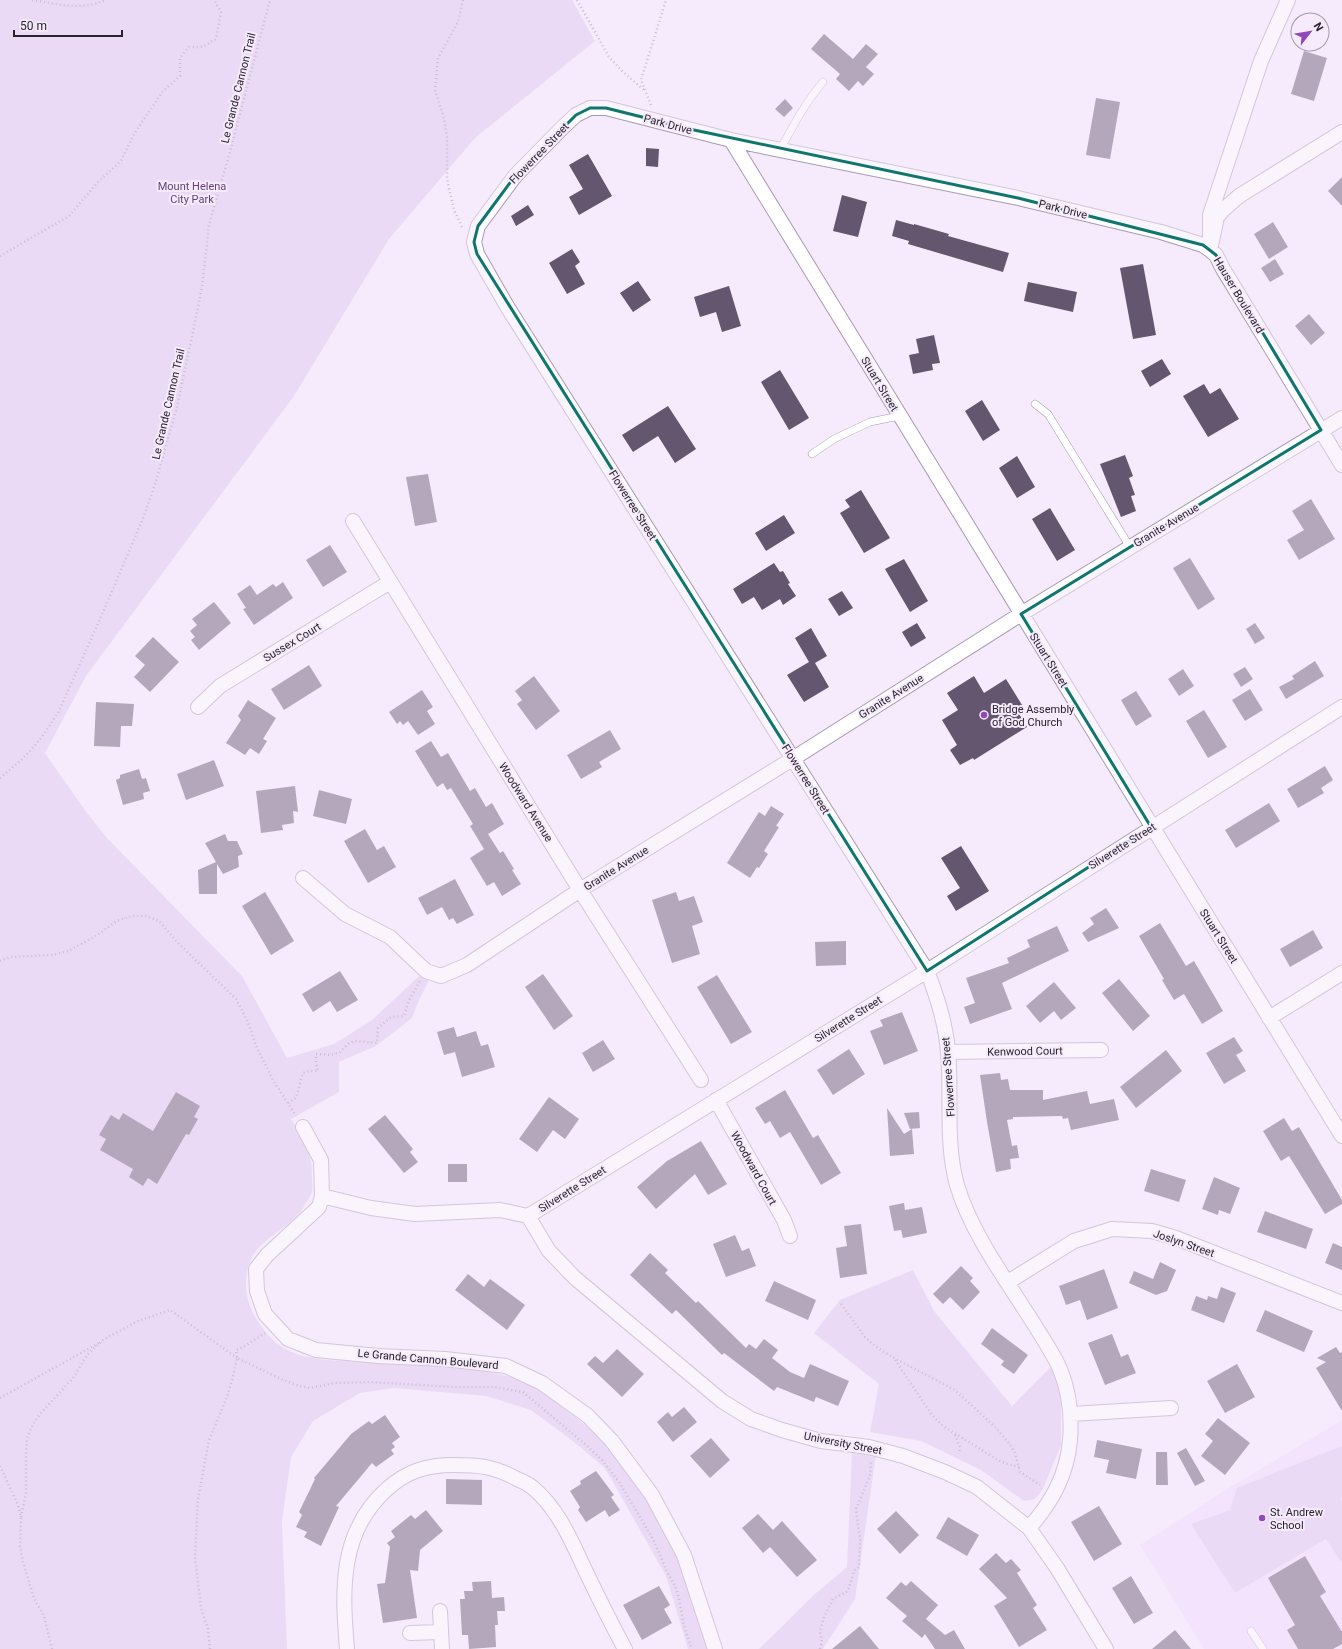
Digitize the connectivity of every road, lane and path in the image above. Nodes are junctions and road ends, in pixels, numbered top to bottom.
1 (32, 0) edge
2 (106, 0) edge
3 (214, 0) edge
4 (270, 0) edge
5 (462, 0) edge
6 (577, 0) edge
7 (666, 0) edge
8 (1288, 0) edge
9 (823, 82) dead end
10 (645, 92) junction
11 (606, 108) joint
12 (661, 122) junction
13 (1342, 132) edge
14 (731, 140) junction
15 (780, 150) junction
16 (474, 242) junction
17 (1210, 250) junction
18 (0, 256) edge
19 (1035, 404) dead end
20 (899, 416) junction
21 (1342, 418) edge
22 (1321, 430) junction
23 (812, 454) dead end
24 (1342, 465) edge
25 (353, 521) dead end
26 (1130, 547) junction
27 (390, 582) junction
28 (1021, 614) junction
29 (198, 707) dead end
30 (1342, 707) edge
31 (794, 758) junction
32 (0, 778) edge
33 (1151, 827) junction
34 (303, 878) dead end
35 (580, 890) junction
36 (0, 961) edge
37 (426, 970) junction
38 (927, 970) junction
39 (1342, 973) edge
40 (1269, 1018) junction
41 (1101, 1050) dead end
42 (948, 1052) junction
43 (701, 1080) dead end
44 (716, 1100) junction
45 (303, 1127) dead end
46 (1342, 1136) edge
47 (322, 1196) junction
48 (528, 1216) junction
49 (790, 1236) dead end
50 (1008, 1282) junction
51 (1342, 1303) edge
52 (841, 1304) dead end
53 (276, 1326) junction
54 (104, 1340) junction
55 (894, 1358) junction
56 (0, 1398) edge
57 (1171, 1408) dead end
58 (1071, 1414) junction
59 (955, 1435) junction
60 (959, 1453) dead end
61 (872, 1461) dead end
62 (0, 1466) edge
63 (1019, 1467) junction
64 (1040, 1485) dead end
65 (21, 1517) junction
66 (1029, 1528) junction
67 (440, 1611) dead end
68 (441, 1632) junction
69 (1251, 1632) dead end
70 (410, 1633) dead end
71 (52, 1649) edge
72 (347, 1649) edge
73 (442, 1649) edge
74 (625, 1649) edge
75 (715, 1649) edge
76 (820, 1649) edge
77 (1106, 1649) edge
78 (1263, 1649) edge

1 - 2 path
3 - 18 path
4 - 32 path, Le Grande Cannon Trail
5 - 16 path
6 - 10 path
7 - 10 path
8 - 17 street, Hauser Boulevard
9 - 15 lane
10 - 12 path
11 - 12 street, Park Drive
11 - 16 street, Flowerree Street
12 - 14 street, Park Drive
13 - 17 street
14 - 15 street, Park Drive
14 - 20 street, Stuart Street
15 - 17 street, Park Drive
16 - 31 street, Flowerree Street
17 - 22 street, Hauser Boulevard
19 - 26 lane
20 - 23 lane
20 - 28 street, Stuart Street
21 - 22 street, Granite Avenue
22 - 24 street, Hauser Boulevard
22 - 26 street, Granite Avenue
25 - 27 street, Woodward Avenue
26 - 28 street, Granite Avenue
27 - 29 street, Sussex Court
27 - 35 street, Woodward Avenue
28 - 31 street, Granite Avenue
28 - 33 street, Stuart Street
30 - 33 street, Silverette Street
31 - 35 street, Granite Avenue
31 - 38 street, Flowerree Street
33 - 38 street, Silverette Street
33 - 40 street, Stuart Street
34 - 37 street
35 - 37 street, Granite Avenue
35 - 43 street, Woodward Avenue
36 - 37 path
38 - 42 street, Flowerree Street
38 - 44 street, Silverette Street
39 - 40 street
40 - 46 street, Stuart Street
41 - 42 street, Kenwood Court
42 - 50 street, Flowerree Street
44 - 48 street, Silverette Street
44 - 49 street, Woodward Court
45 - 47 street
47 - 48 street, Silverette Street
47 - 53 street, Le Grande Cannon Boulevard
48 - 66 street, University Street
50 - 51 street, Joslyn Street
50 - 58 street, Flowerree Street
52 - 55 path
53 - 54 path
53 - 75 street, Le Grande Cannon Boulevard
54 - 56 path
54 - 65 path
55 - 59 path
55 - 63 path
57 - 58 street
58 - 66 street, Flowerree Street
59 - 60 path
59 - 63 path
61 - 76 path
62 - 65 path
63 - 64 path
65 - 71 path
66 - 77 street, University Street
67 - 68 street
68 - 70 street
68 - 73 street
69 - 78 lane
72 - 74 street

